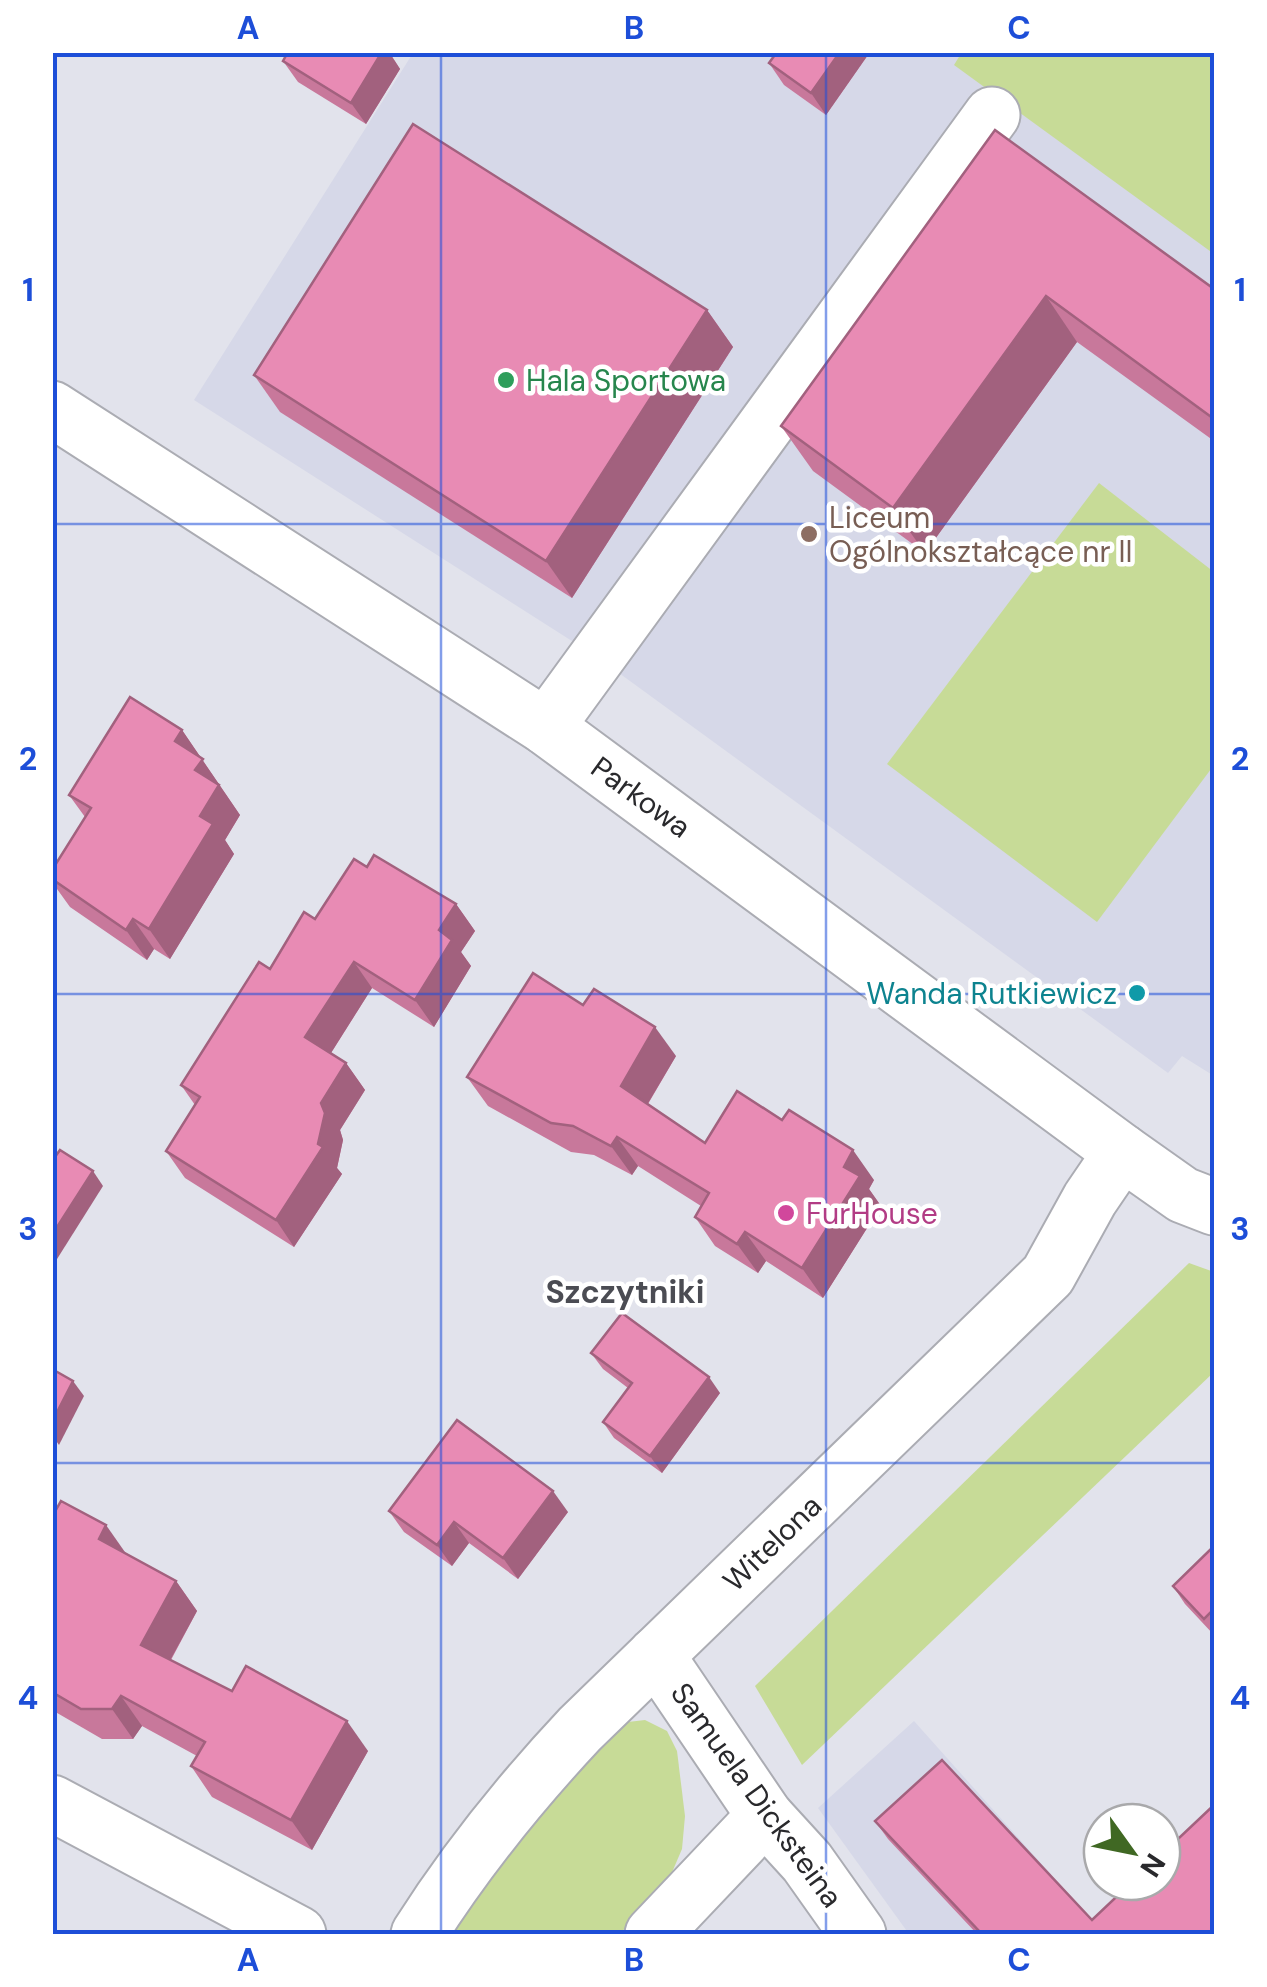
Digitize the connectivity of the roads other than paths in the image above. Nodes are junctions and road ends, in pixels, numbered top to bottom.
1 (992, 115) dead end
2 (52, 410) edge
3 (546, 727) junction
4 (1122, 1152) junction
5 (1214, 1207) edge
6 (656, 1656) junction
7 (52, 1803) edge
8 (765, 1816) junction
9 (298, 1934) edge
10 (419, 1934) edge
11 (653, 1934) edge
12 (858, 1934) edge

1 - 3 street
2 - 3 street, Parkowa
3 - 4 street, Parkowa
4 - 5 street, Parkowa
4 - 6 street, Witelona
6 - 8 street, Samuela Dicksteina
6 - 10 street, Witelona
7 - 9 street
8 - 11 street
8 - 12 street, Samuela Dicksteina

